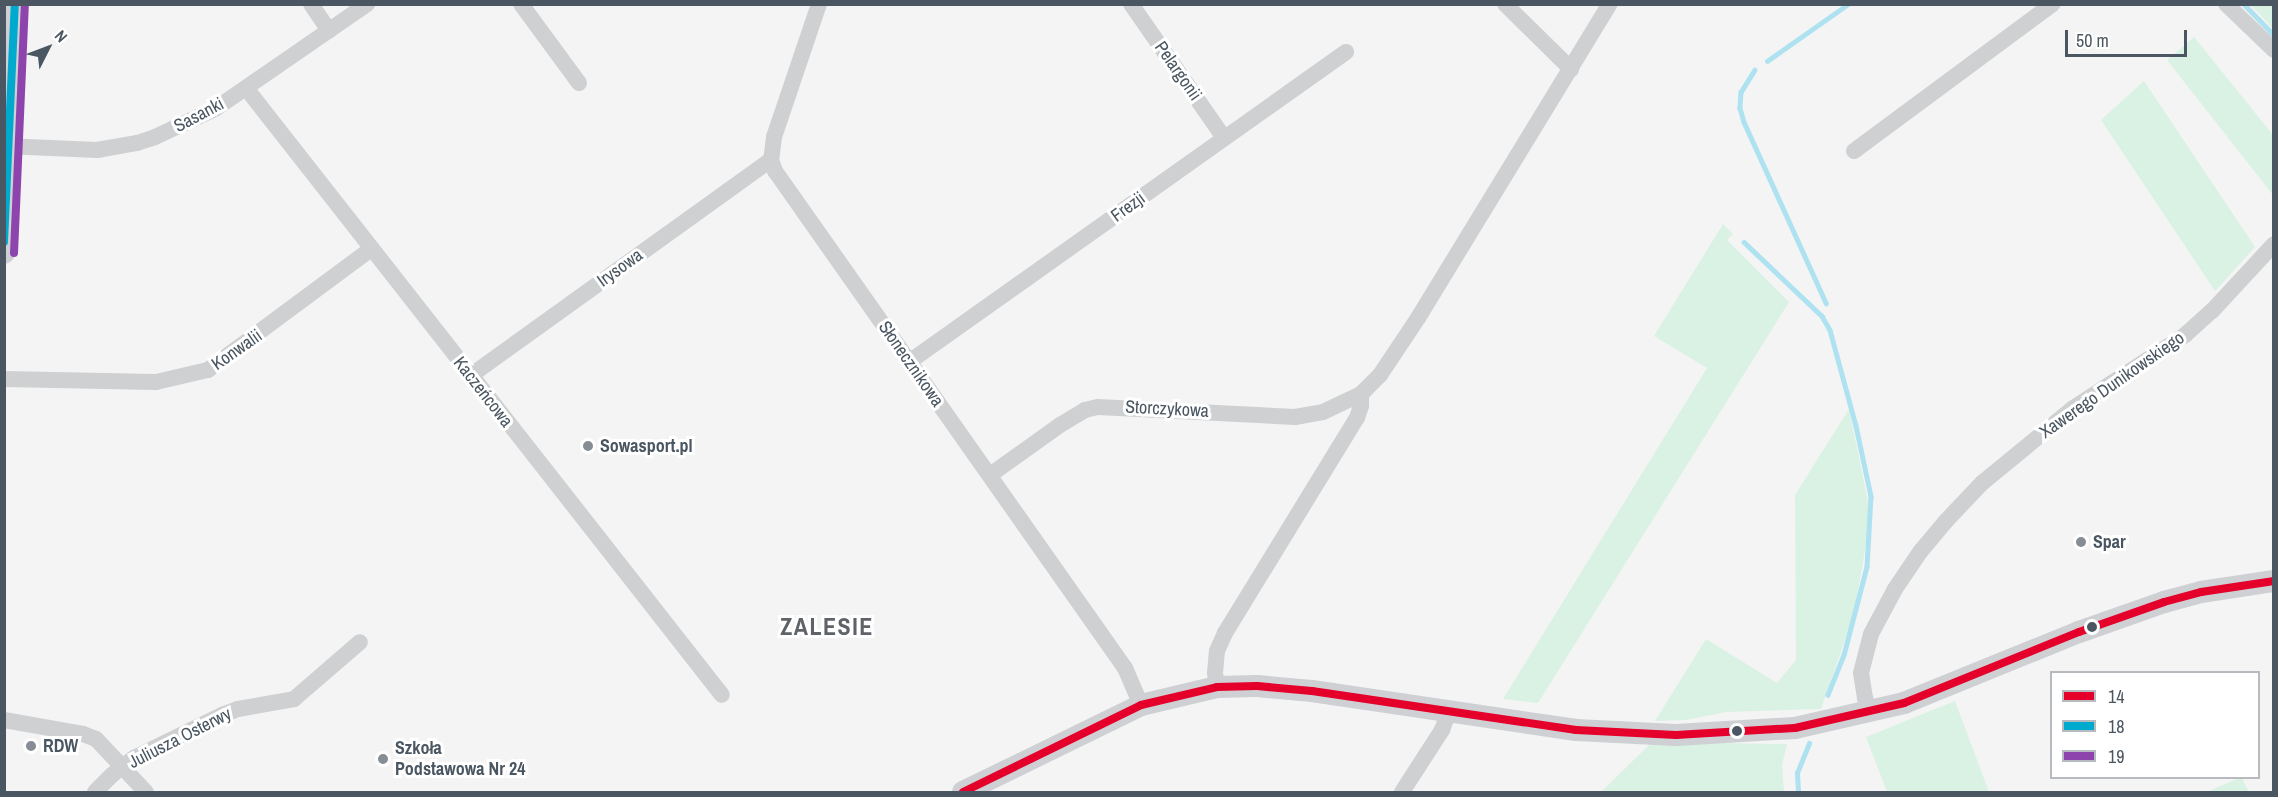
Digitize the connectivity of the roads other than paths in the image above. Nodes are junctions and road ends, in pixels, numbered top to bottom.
1 (15, 4) edge
2 (310, 4) edge
3 (367, 4) edge
4 (521, 4) edge
5 (819, 4) edge
6 (1131, 4) edge
7 (1505, 4) edge
8 (1610, 4) edge
9 (2053, 4) edge
10 (2226, 4) edge
11 (329, 31) junction
12 (2274, 50) edge
13 (1347, 52) dead end
14 (1571, 69) junction
15 (579, 83) dead end
16 (246, 88) junction
17 (1224, 138) junction
18 (7, 146) edge
19 (1854, 151) dead end
20 (771, 160) junction
21 (2274, 244) edge
22 (371, 249) junction
23 (4, 253) edge
24 (909, 362) junction
25 (470, 376) junction
26 (4, 379) edge
27 (1361, 394) junction
28 (990, 476) junction
29 (2274, 581) edge
30 (360, 642) dead end
31 (1218, 687) junction
32 (722, 694) dead end
33 (1142, 705) junction
34 (1449, 711) junction
35 (1870, 712) junction
36 (4, 720) edge
37 (122, 767) junction
38 (95, 792) edge
39 (146, 792) edge
40 (963, 792) edge
41 (1402, 792) edge

1 - 18 street
2 - 11 street
3 - 11 street, Sasanki
4 - 15 street
5 - 20 street
6 - 17 street, Pelargonii
7 - 14 street
8 - 14 street, Storczykowa
9 - 19 street
10 - 12 street
11 - 16 street, Sasanki
13 - 17 street, Frezji
14 - 27 street, Storczykowa
16 - 18 street, Sasanki
16 - 22 street, Kaczeńcowa
17 - 24 street, Frezji
18 - 23 street
20 - 24 street, Słonecznikowa
20 - 25 street, Irysowa
21 - 35 street, Xawerego Dunikowskiego
22 - 25 street, Kaczeńcowa
22 - 26 street, Konwalii
24 - 28 street, Słonecznikowa
25 - 32 street, Kaczeńcowa
27 - 28 street, Storczykowa
27 - 31 street, Storczykowa
28 - 33 street, Słonecznikowa
29 - 35 street
30 - 37 street, Juliusza Osterwy
31 - 33 street
31 - 34 street
33 - 40 street
34 - 35 street
34 - 41 street
36 - 37 street
37 - 38 street, Juliusza Osterwy
37 - 39 street

